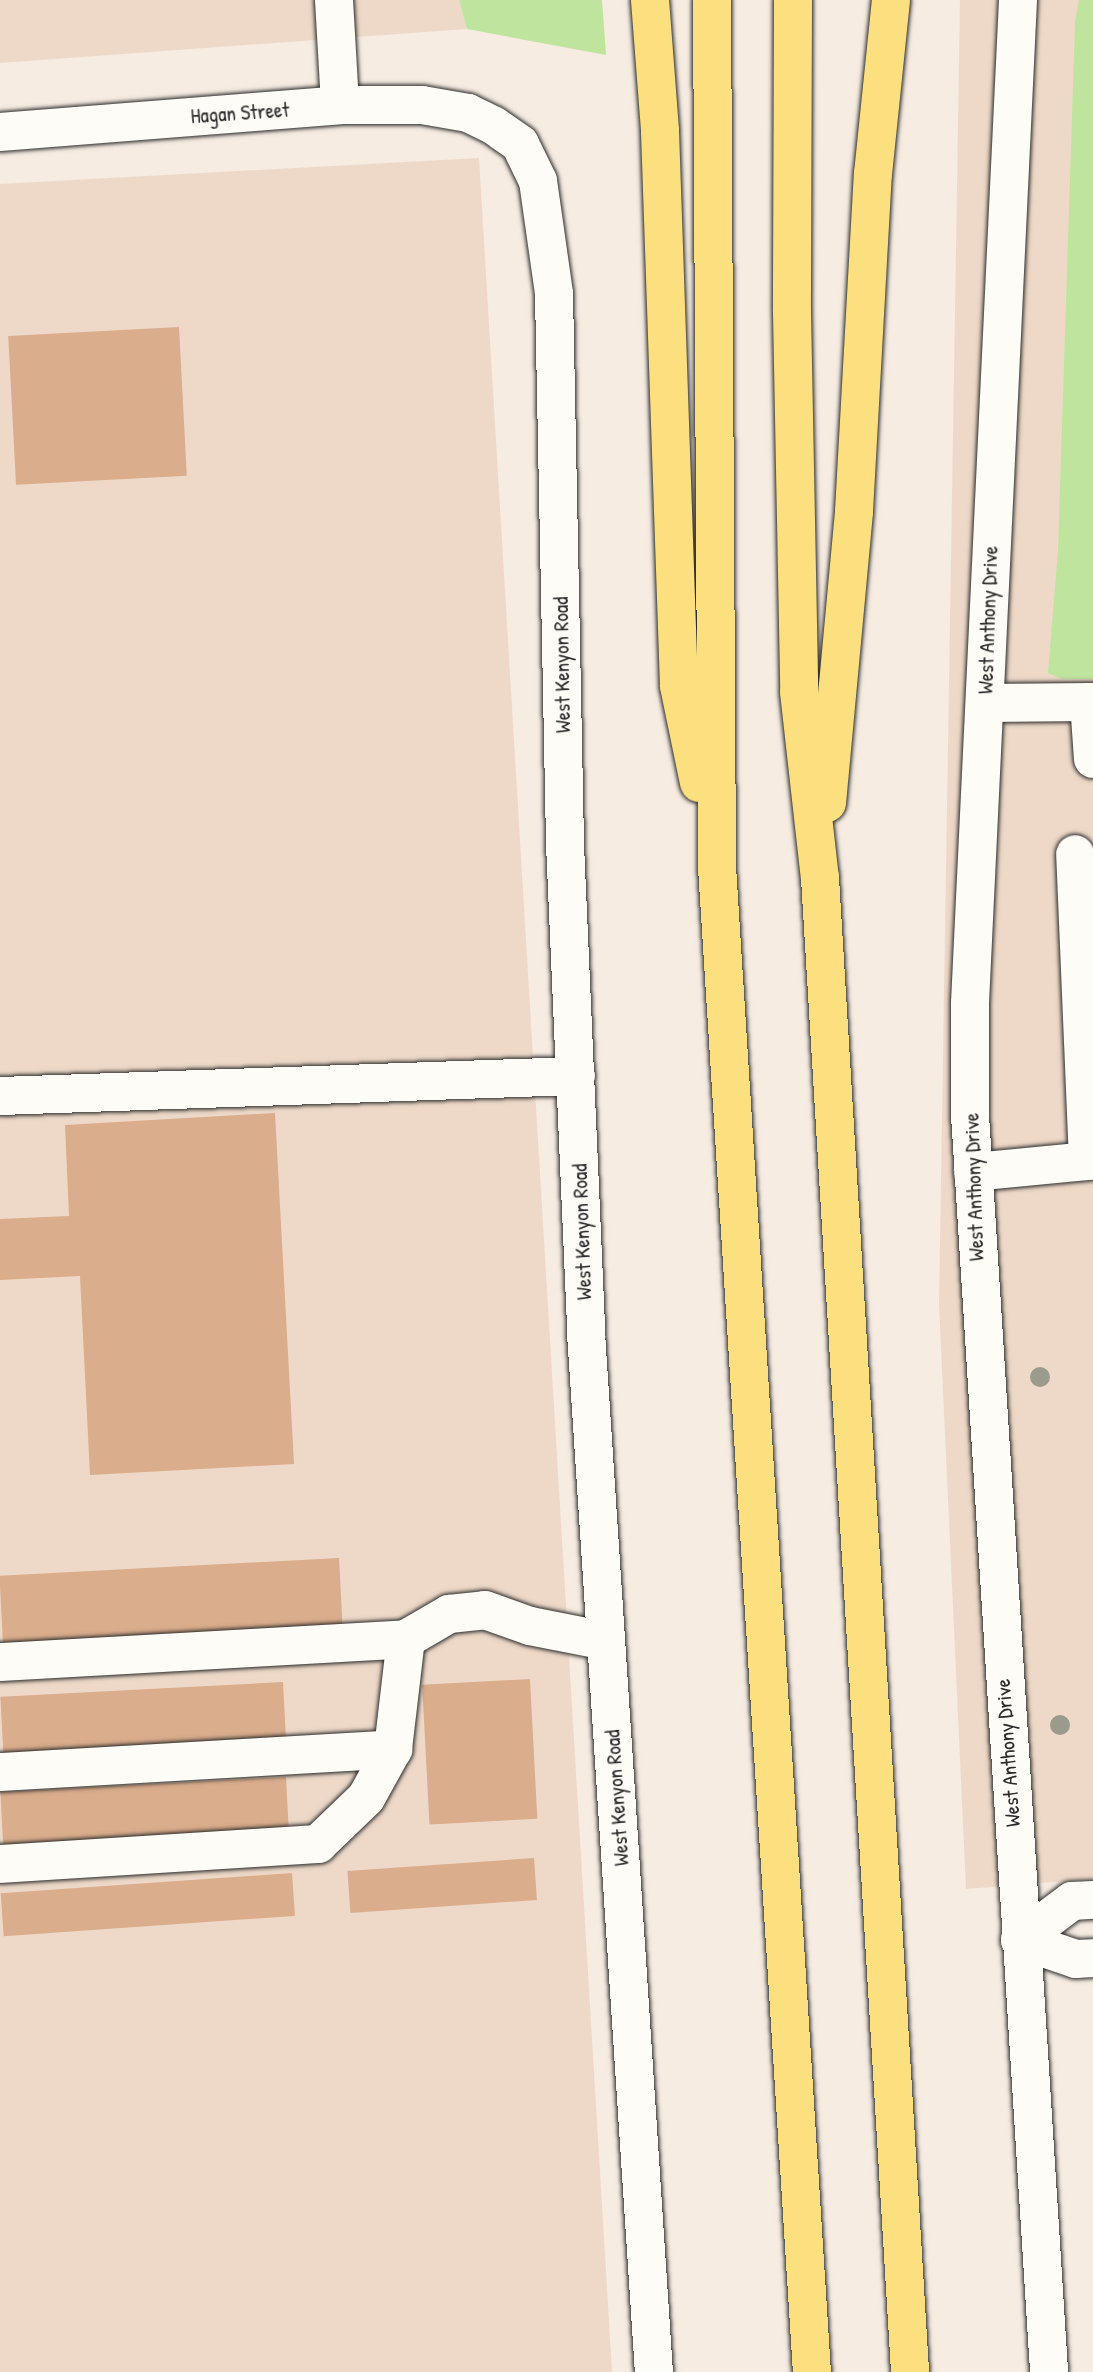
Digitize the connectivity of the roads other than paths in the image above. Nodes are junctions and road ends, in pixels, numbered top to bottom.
1 (334, 0) edge
2 (650, 0) edge
3 (712, 0) edge
4 (793, 0) edge
5 (891, 0) edge
6 (1018, 0) edge
7 (341, 105) junction
8 (479, 118) joint
9 (0, 132) edge
10 (1091, 702) edge
11 (985, 703) junction
12 (1093, 759) edge
13 (1075, 854) dead end
14 (717, 867) junction
15 (820, 878) junction
16 (576, 1076) junction
17 (0, 1096) edge
18 (973, 1172) junction
19 (406, 1639) junction
20 (606, 1641) junction
21 (0, 1662) edge
22 (393, 1749) junction
23 (0, 1772) edge
24 (0, 1864) edge
25 (1093, 1900) edge
26 (1020, 1940) junction
27 (1093, 1958) edge
28 (654, 2372) edge
29 (812, 2372) edge
30 (910, 2372) edge
31 (1049, 2372) edge

1 - 7 street
2 - 14 highway
3 - 14 highway
4 - 15 highway
5 - 15 highway
6 - 11 street, West Anthony Drive
7 - 8 street, Hagan Street
7 - 9 street, Hagan Street
8 - 16 street, West Kenyon Road
10 - 11 street
10 - 12 street
11 - 18 street, West Anthony Drive
13 - 18 street
14 - 29 highway
15 - 30 highway
16 - 17 street
16 - 20 street, West Kenyon Road
18 - 26 street, West Anthony Drive
19 - 20 street
19 - 21 street
19 - 22 street
20 - 28 street, West Kenyon Road
22 - 23 street
22 - 24 street
25 - 26 street
26 - 27 street
26 - 31 street, West Anthony Drive

